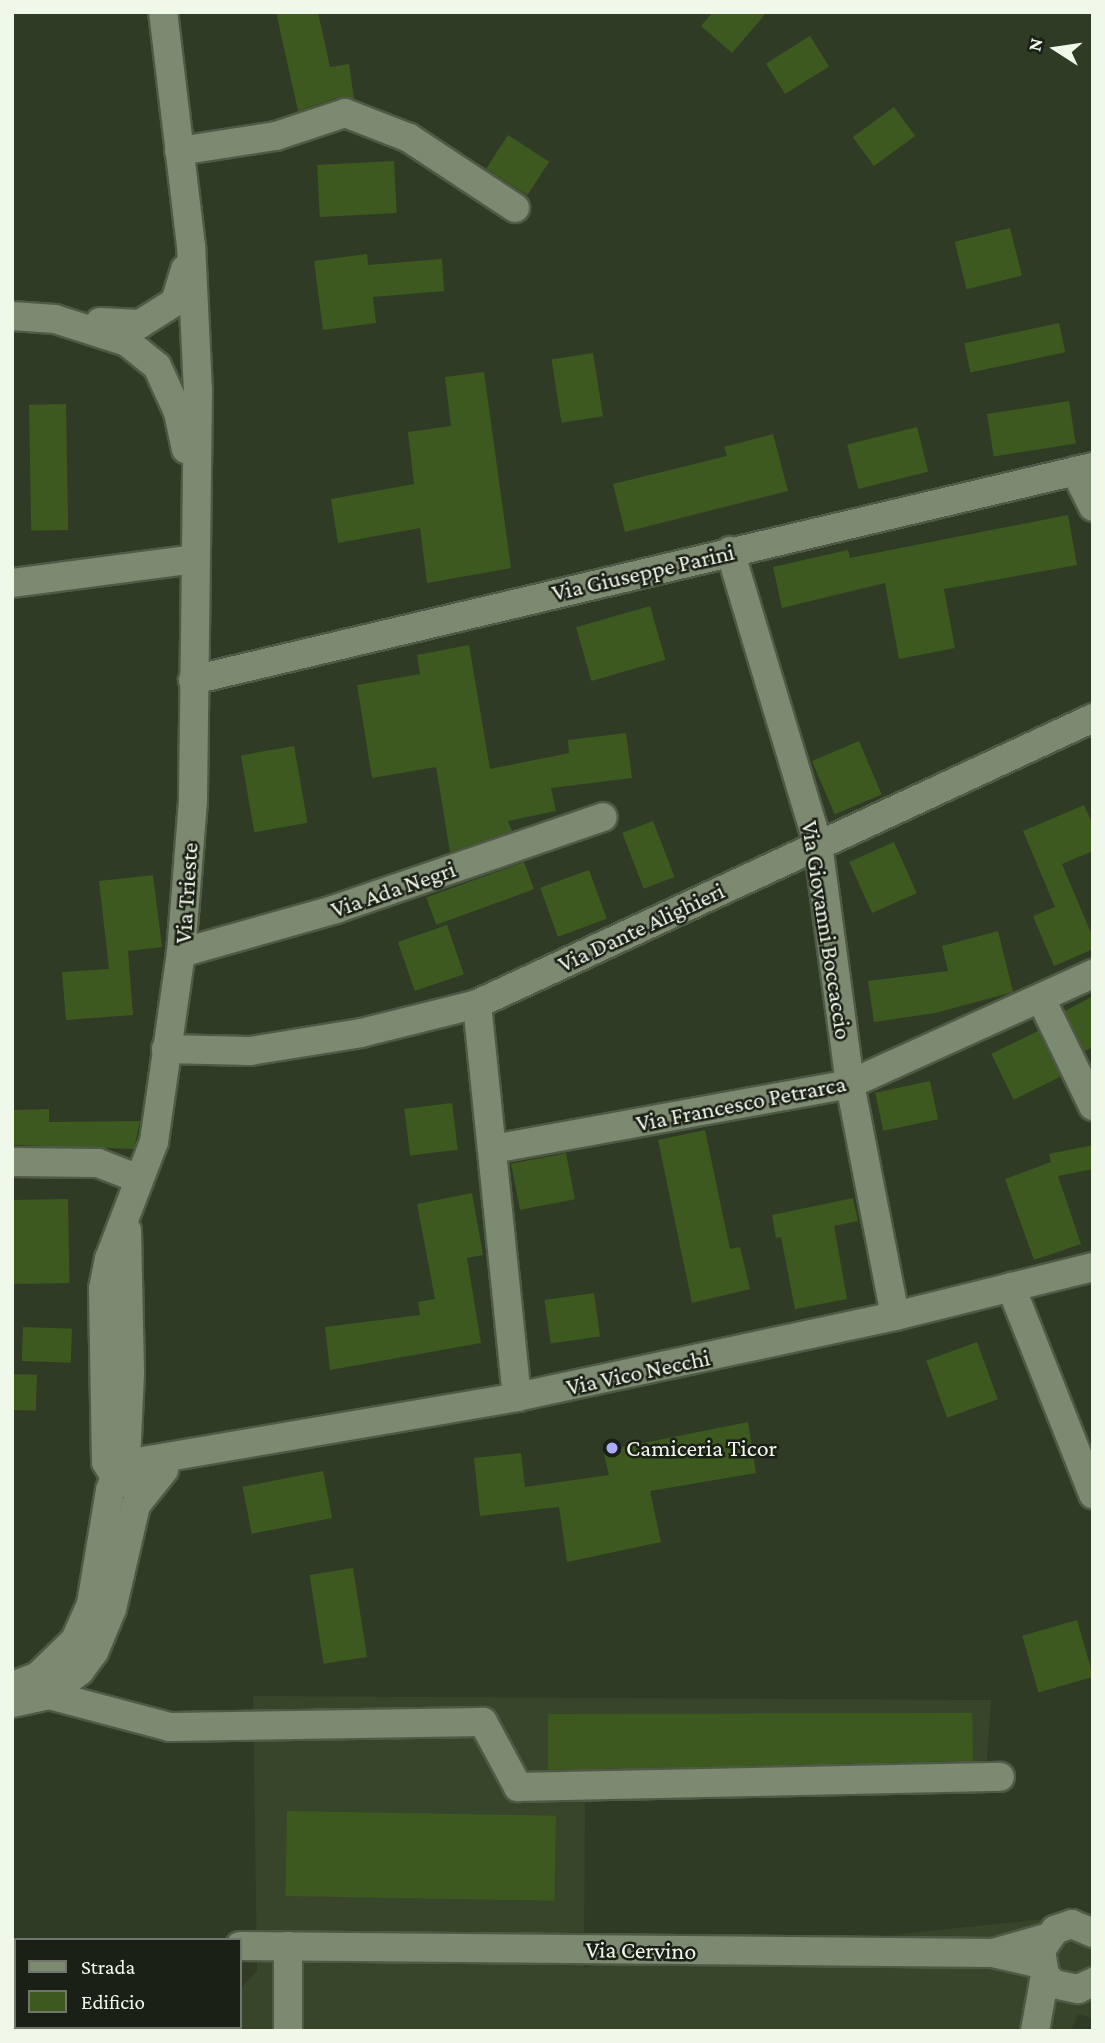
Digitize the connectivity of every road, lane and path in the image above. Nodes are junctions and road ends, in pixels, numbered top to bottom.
1 (163, 12) edge
2 (179, 151) junction
3 (515, 208) dead end
4 (191, 246) junction
5 (12, 316) edge
6 (55, 319) junction
7 (1084, 469) edge
8 (195, 496) junction
9 (1093, 507) edge
10 (730, 551) junction
11 (195, 559) junction
12 (12, 583) edge
13 (193, 680) junction
14 (1093, 718) edge
15 (603, 817) dead end
16 (818, 844) junction
17 (181, 953) junction
18 (1093, 974) edge
19 (1041, 999) junction
20 (477, 1004) junction
21 (166, 1049) junction
22 (850, 1084) junction
23 (1093, 1106) edge
24 (493, 1149) junction
25 (12, 1162) edge
26 (133, 1200) junction
27 (1093, 1267) edge
28 (1011, 1287) junction
29 (895, 1316) junction
30 (517, 1397) junction
31 (170, 1464) junction
32 (122, 1474) junction
33 (1093, 1494) edge
34 (120, 1575) junction
35 (12, 1686) edge
36 (49, 1695) junction
37 (12, 1703) edge
38 (1000, 1777) dead end
39 (1091, 1930) edge
40 (242, 1946) edge
41 (288, 1946) junction
42 (1049, 1967) junction
43 (1093, 1982) edge
44 (1035, 2030) edge
45 (288, 2031) edge

1 - 2 street
2 - 3 street
2 - 4 street
4 - 6 street
4 - 8 street
5 - 6 street
6 - 8 street
7 - 9 street
7 - 10 street, Via Giuseppe Parini
8 - 11 street, Via Trieste
10 - 13 street, Via Giuseppe Parini
10 - 16 street, Via Giovanni Boccaccio
11 - 12 street
11 - 13 street, Via Trieste
13 - 17 street, Via Trieste
14 - 16 street, Via Dante Alighieri
15 - 17 street, Via Ada Negri
16 - 20 street, Via Dante Alighieri
16 - 22 street, Via Giovanni Boccaccio
17 - 21 street, Via Trieste
18 - 19 street, Via Francesco Petrarca
19 - 22 street, Via Francesco Petrarca
19 - 23 street
20 - 21 street, Via Dante Alighieri
20 - 24 street
21 - 26 street, Via Trieste
22 - 24 street, Via Francesco Petrarca
22 - 29 street, Via Giovanni Boccaccio
24 - 30 street
25 - 26 street
26 - 32 street, Via Trieste
27 - 28 street, Via Vico Necchi
28 - 29 street, Via Vico Necchi
28 - 33 street
29 - 30 street, Via Vico Necchi
30 - 31 street, Via Vico Necchi
31 - 32 street, Via Vico Necchi
31 - 34 street
32 - 34 street
32 - 35 street
34 - 36 street
36 - 37 street
36 - 38 street
39 - 42 street
40 - 41 street, Via Cervino
41 - 42 street, Via Cervino
41 - 45 street
42 - 43 street
42 - 44 street

